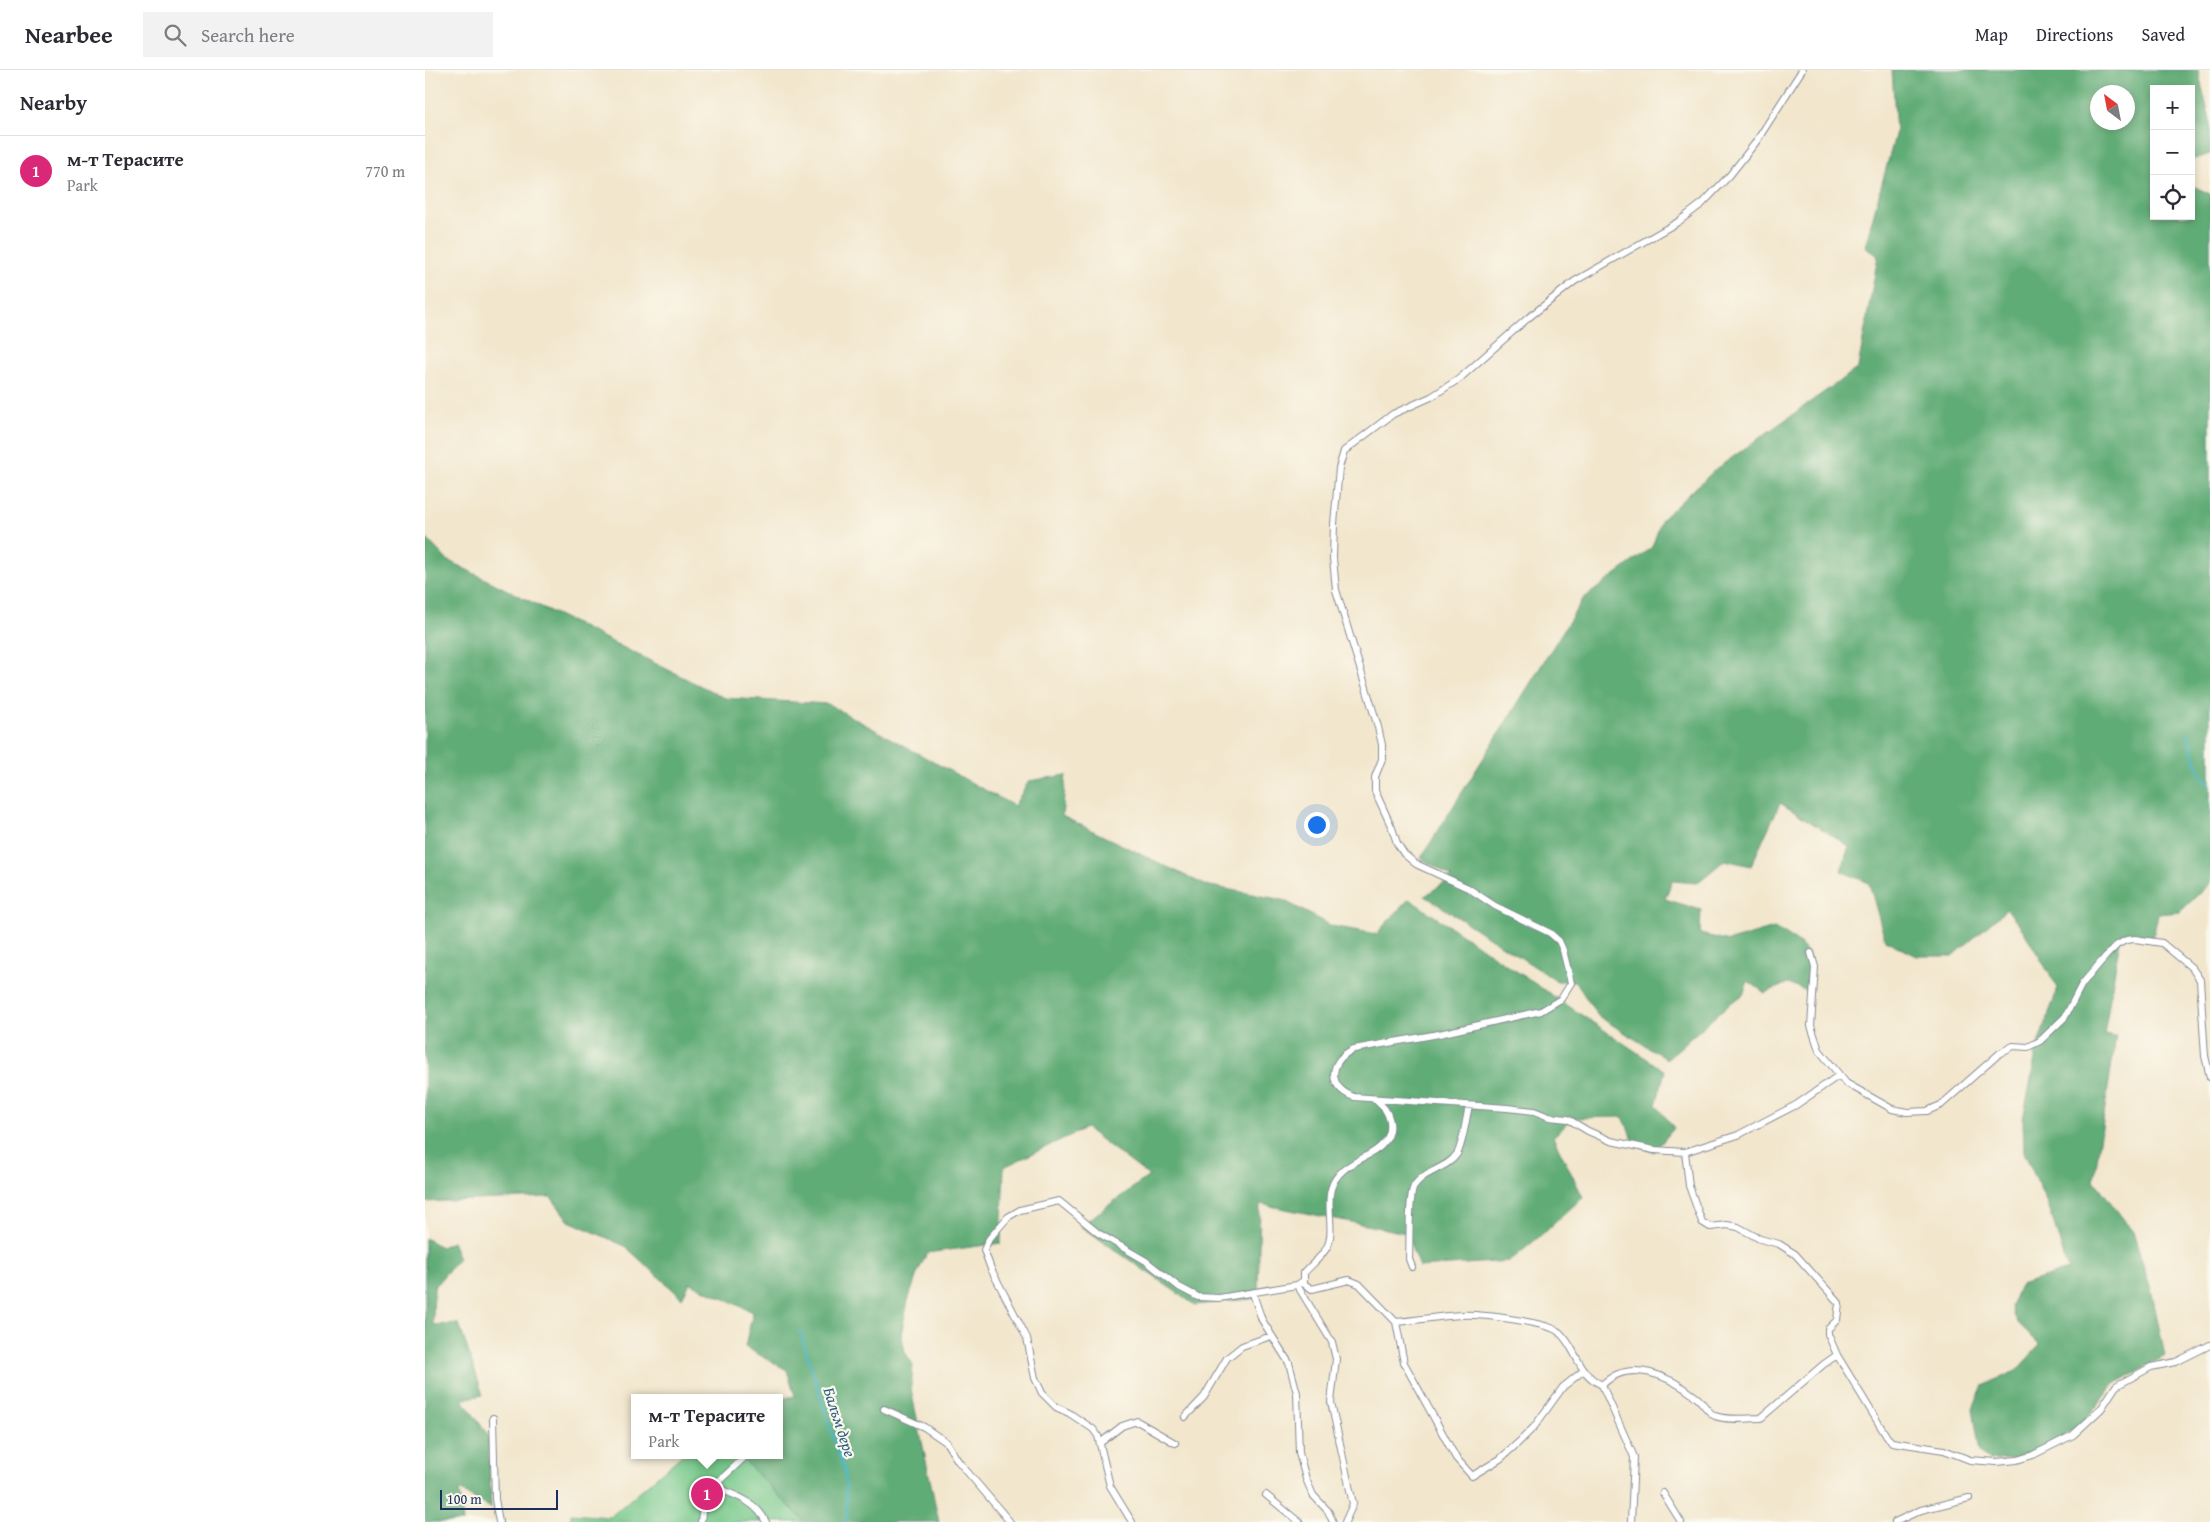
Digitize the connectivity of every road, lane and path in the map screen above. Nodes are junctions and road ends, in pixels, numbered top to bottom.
1 (1802, 70) edge
2 (1811, 953) dead end
3 (1838, 1076) junction
4 (2210, 1077) edge
5 (1373, 1099) junction
6 (1469, 1106) junction
7 (1685, 1152) junction
8 (1413, 1267) dead end
9 (1300, 1283) junction
10 (1253, 1294) junction
11 (1396, 1322) junction
12 (1271, 1336) junction
13 (2210, 1345) edge
14 (1837, 1356) junction
15 (1583, 1371) junction
16 (1602, 1385) junction
17 (884, 1409) dead end
18 (1185, 1417) dead end
19 (493, 1418) dead end
20 (1175, 1443) dead end
21 (1100, 1444) junction
22 (743, 1459) edge
23 (714, 1487) junction
24 (1663, 1493) dead end
25 (1267, 1495) dead end
26 (1969, 1498) dead end
27 (499, 1522) edge
28 (701, 1522) edge
29 (767, 1522) edge
30 (1010, 1522) edge
31 (1132, 1522) edge
32 (1299, 1522) edge
33 (1333, 1522) edge
34 (1345, 1522) edge
35 (1631, 1522) edge
36 (1681, 1522) edge
37 (1895, 1522) edge

1 - 5 street
2 - 3 street
3 - 4 street
3 - 7 street
5 - 6 street
5 - 9 street
6 - 7 street
6 - 8 street
7 - 14 street
9 - 10 street
9 - 11 street
9 - 34 street
10 - 12 street
10 - 21 street
11 - 15 street
11 - 15 street
12 - 18 street
12 - 33 street
13 - 14 street
14 - 16 street
15 - 16 street
16 - 35 street
17 - 30 street
19 - 27 street
20 - 21 street
21 - 31 street
22 - 23 street
23 - 28 street
23 - 29 street
24 - 36 street
25 - 32 street
26 - 37 street

